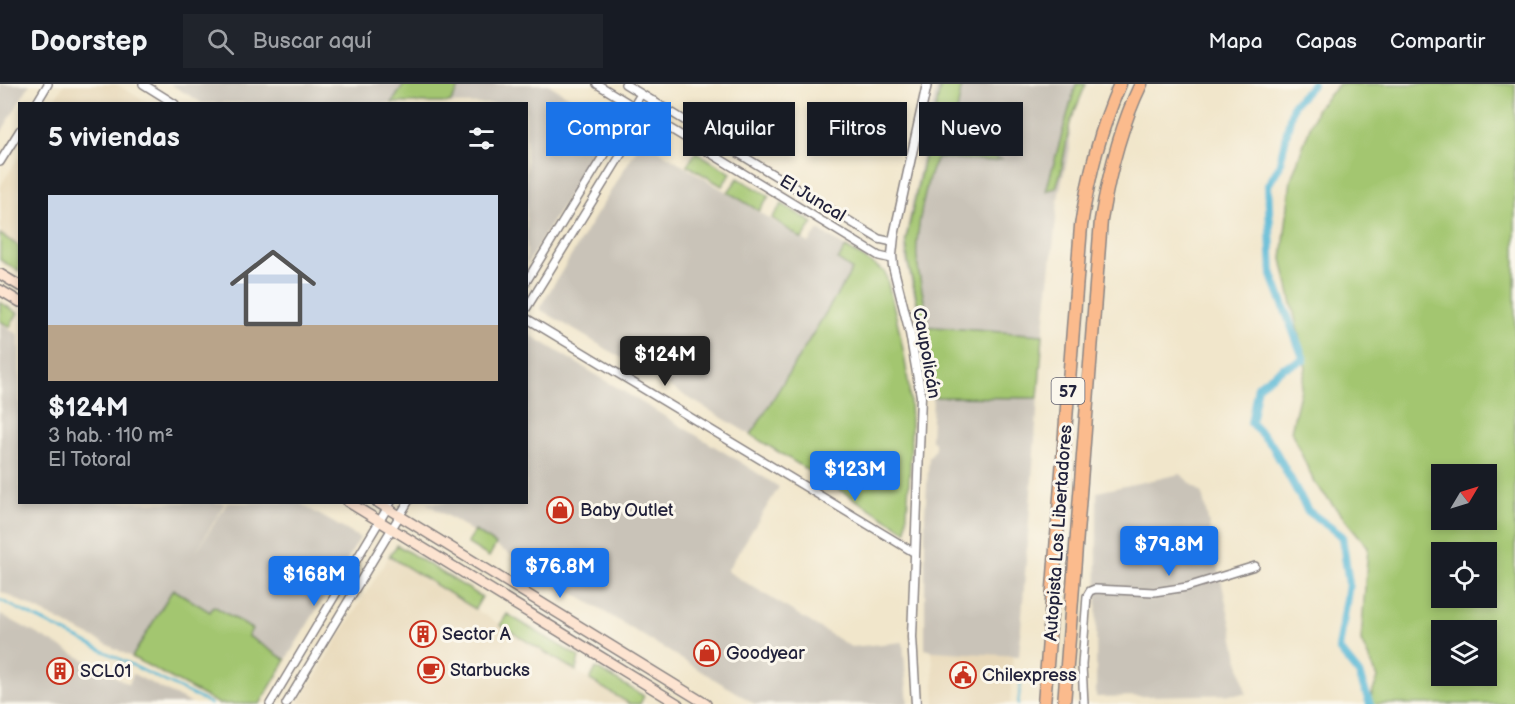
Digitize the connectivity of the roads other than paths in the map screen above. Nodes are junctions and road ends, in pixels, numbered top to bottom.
1 (48, 84) edge
2 (143, 84) edge
3 (597, 84) edge
4 (625, 84) edge
5 (927, 84) edge
6 (1120, 84) edge
7 (1141, 84) edge
8 (641, 94) junction
9 (654, 101) joint
10 (37, 102) edge
11 (172, 102) edge
12 (627, 102) edge
13 (636, 102) edge
14 (671, 129) edge
15 (18, 133) edge
16 (603, 156) edge
17 (620, 156) edge
18 (0, 162) edge
19 (893, 242) junction
20 (892, 259) junction
21 (0, 274) edge
22 (528, 279) edge
23 (18, 285) edge
24 (0, 290) edge
25 (18, 301) edge
26 (528, 306) edge
27 (528, 319) edge
28 (351, 504) edge
29 (407, 504) edge
30 (389, 506) edge
31 (400, 517) junction
32 (380, 522) junction
33 (392, 530) junction
34 (915, 553) junction
35 (461, 555) junction
36 (1255, 566) dead end
37 (454, 567) junction
38 (684, 690) junction
39 (677, 703) edge
40 (270, 704) edge
41 (286, 704) edge
42 (706, 704) edge
43 (916, 704) edge
44 (1044, 704) edge
45 (1064, 704) edge
46 (1084, 704) edge

1 - 10 street
2 - 11 street
3 - 12 street, El Juncal
4 - 8 street, El Juncal
5 - 19 street, Caupolicán
6 - 44 highway, Autopista Los Libertadores / 57
7 - 45 highway, Autopista Los Libertadores / 57
8 - 9 street, El Juncal
8 - 13 street
9 - 19 street, El Juncal
14 - 20 street, El Juncal
15 - 18 street
16 - 22 street
17 - 26 street
19 - 20 street, Caupolicán
20 - 34 street, Caupolicán
21 - 23 main road
24 - 25 main road
27 - 34 street
28 - 32 main road
29 - 31 street
30 - 31 main road
30 - 32 street
31 - 33 street
31 - 35 main road
32 - 33 main road
32 - 40 street
33 - 37 main road
33 - 41 street
34 - 43 street, Caupolicán
35 - 37 main road
35 - 38 main road
36 - 46 street
37 - 39 main road
38 - 39 main road
38 - 42 main road

